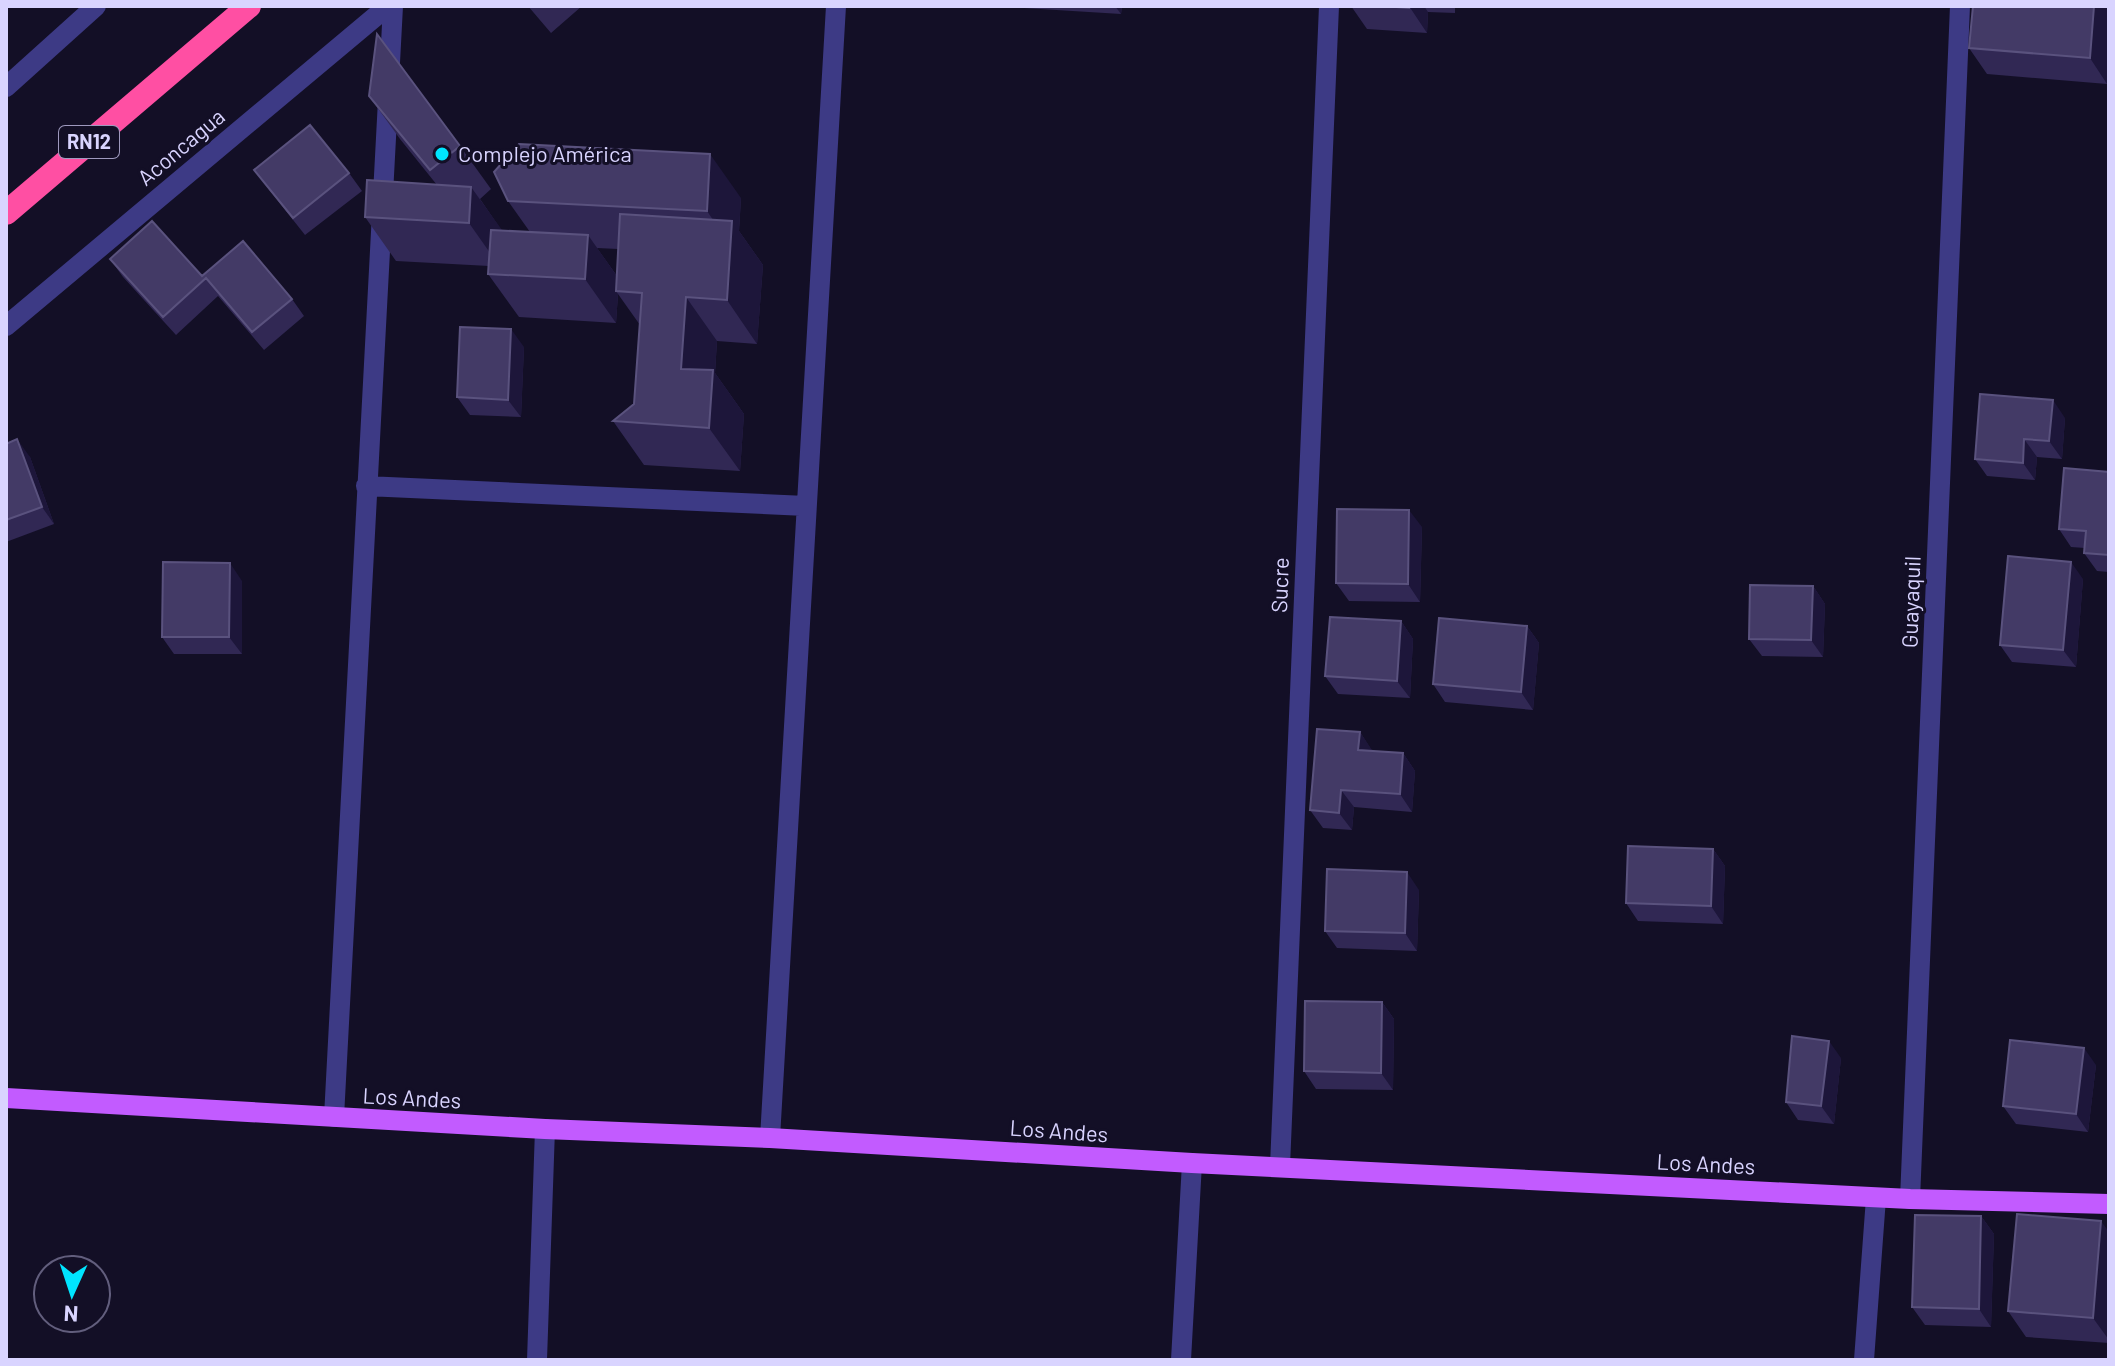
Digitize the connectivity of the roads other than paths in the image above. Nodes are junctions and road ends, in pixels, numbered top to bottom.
1 (96, 6) edge
2 (249, 6) edge
3 (391, 6) edge
4 (836, 6) edge
5 (1329, 6) edge
6 (1960, 6) edge
7 (172, 70) junction
8 (6, 87) edge
9 (6, 191) edge
10 (6, 213) edge
11 (6, 326) edge
12 (366, 486) junction
13 (806, 506) junction
14 (6, 1098) edge
15 (334, 1117) junction
16 (545, 1129) junction
17 (770, 1138) junction
18 (1192, 1163) junction
19 (1280, 1166) junction
20 (1876, 1198) junction
21 (1910, 1199) junction
22 (2109, 1204) edge
23 (537, 1360) edge
24 (1181, 1360) edge
25 (1864, 1360) edge

1 - 8 street
2 - 7 highway, RN12
3 - 11 street, Aconcagua
3 - 12 street
4 - 13 street
5 - 19 street, Sucre
6 - 21 street, Guayaquil
7 - 9 highway, RN12
7 - 10 highway, RN12
12 - 13 street
12 - 15 street
13 - 17 street
14 - 15 main road, Los Andes
15 - 16 main road, Los Andes
16 - 17 main road, Los Andes
16 - 23 street
17 - 18 main road, Los Andes
18 - 19 main road, Los Andes
18 - 24 street
19 - 20 main road, Los Andes
20 - 21 main road, Los Andes
20 - 25 street
21 - 22 main road, Los Andes

